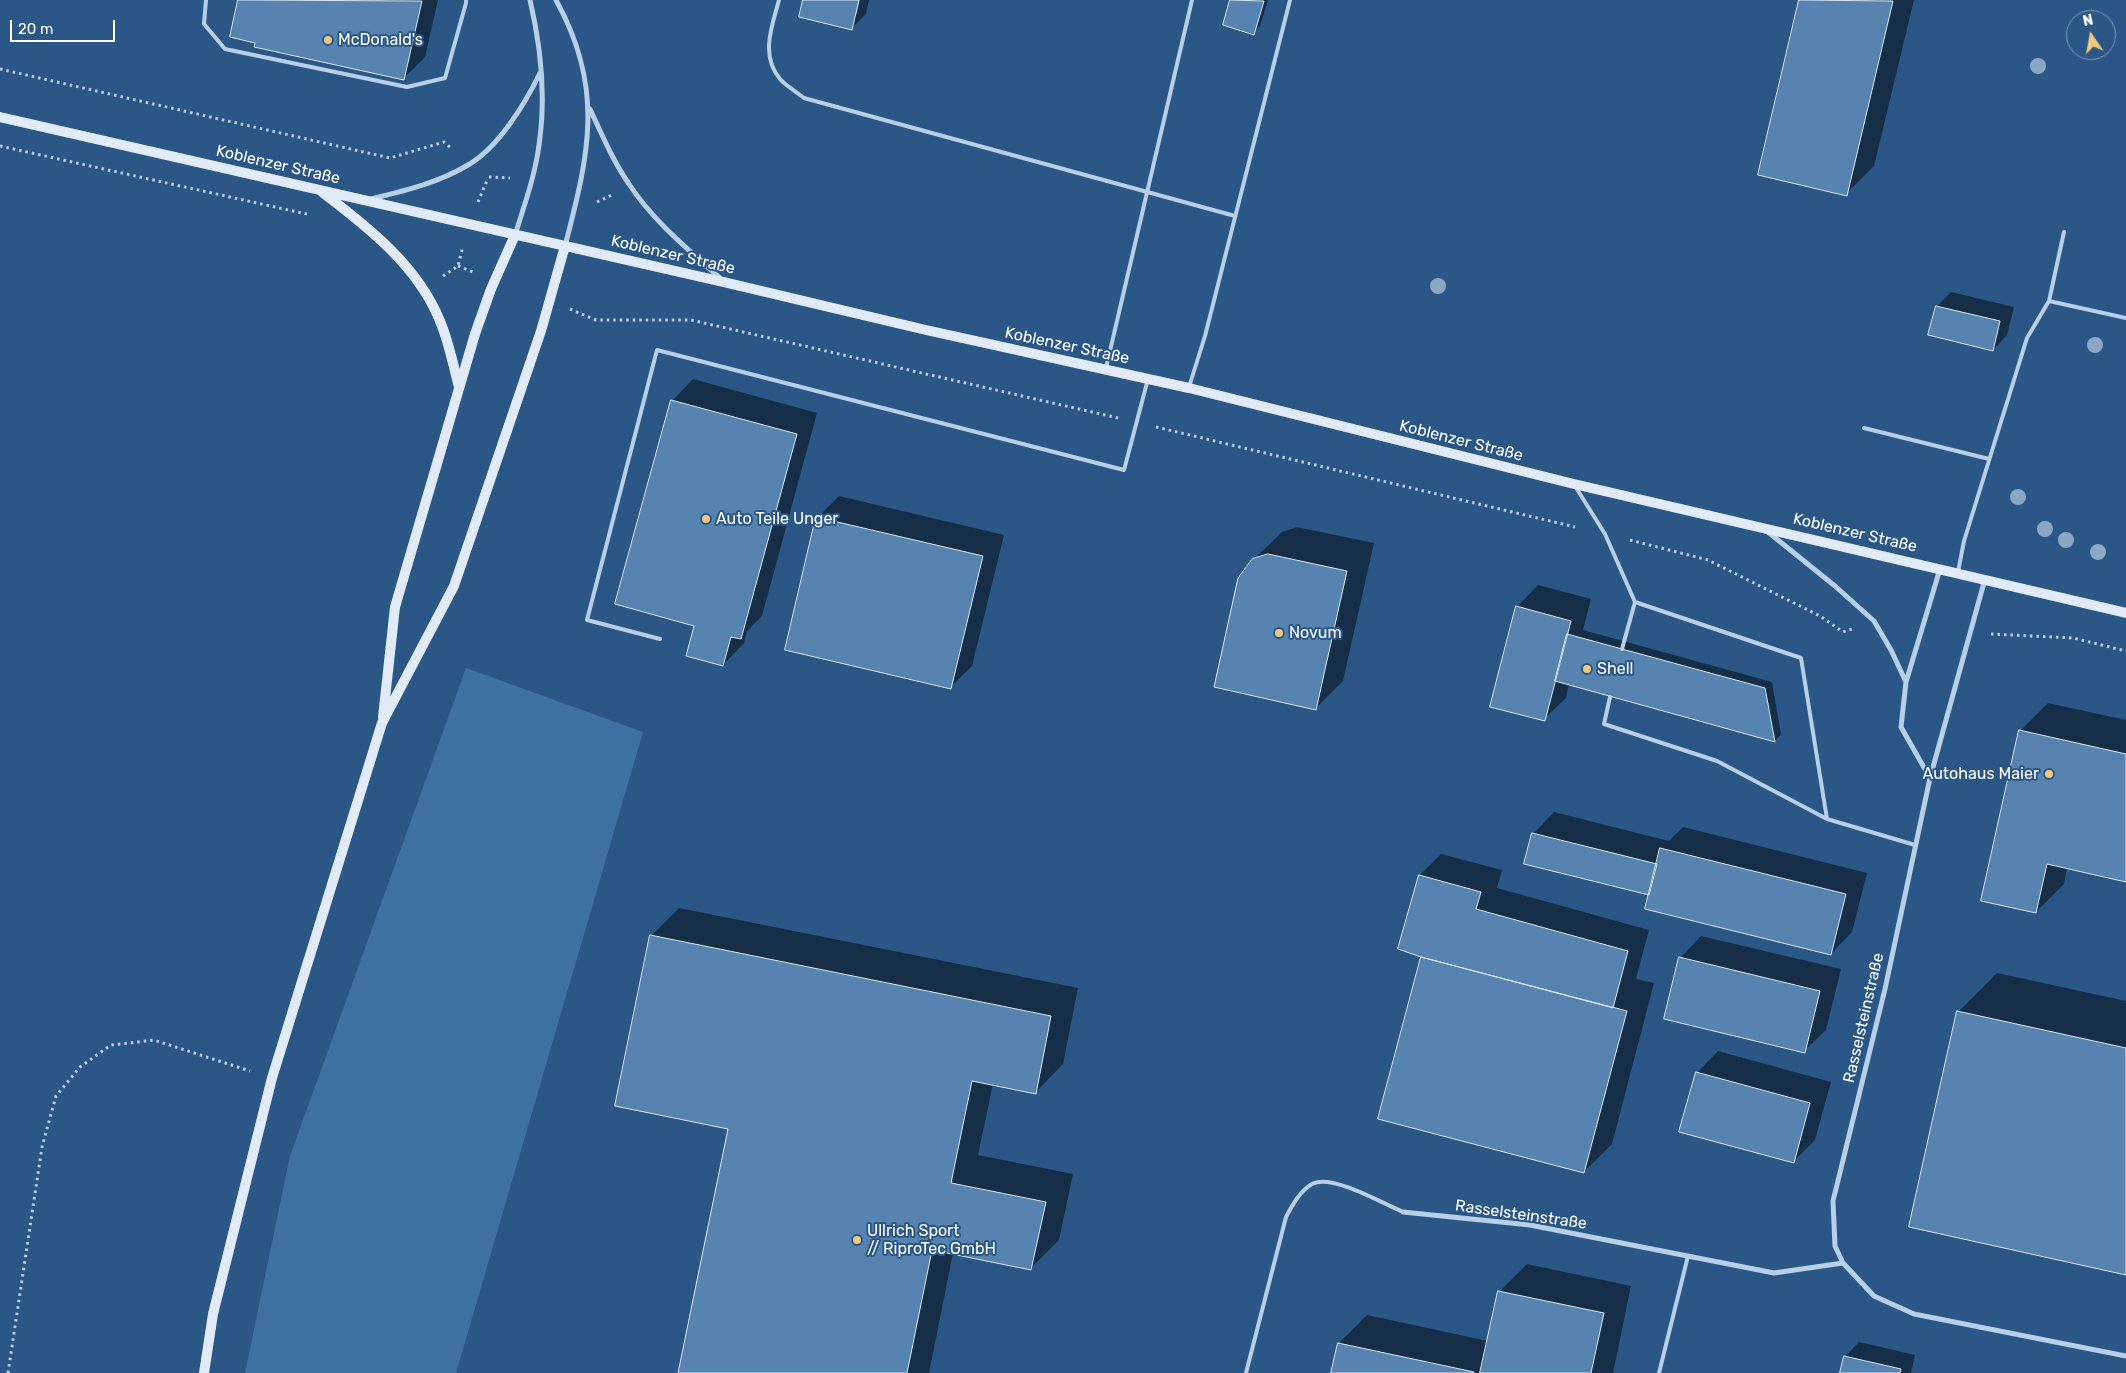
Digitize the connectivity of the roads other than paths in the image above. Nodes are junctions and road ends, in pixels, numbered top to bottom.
1 (206, 0) edge
2 (466, 0) edge
3 (530, 0) edge
4 (556, 0) edge
5 (779, 0) edge
6 (1192, 0) edge
7 (1290, 0) edge
8 (541, 73) junction
9 (589, 106) junction
10 (0, 116) edge
11 (319, 190) junction
12 (1146, 193) junction
13 (366, 201) junction
14 (1235, 216) junction
15 (2064, 232) dead end
16 (515, 235) junction
17 (565, 246) junction
18 (724, 282) junction
19 (2049, 301) junction
20 (2126, 318) edge
21 (1106, 370) junction
22 (1148, 379) junction
23 (460, 388) junction
24 (1189, 388) junction
25 (1864, 428) dead end
26 (1989, 459) junction
27 (1574, 484) junction
28 (1761, 527) junction
29 (1940, 568) junction
30 (1958, 572) junction
31 (1985, 579) junction
32 (1635, 602) junction
33 (2126, 613) edge
34 (660, 639) dead end
35 (1622, 649) dead end
36 (1906, 682) junction
37 (1610, 697) dead end
38 (382, 723) junction
39 (1930, 778) junction
40 (1827, 819) junction
41 (1915, 844) junction
42 (1402, 1212) joint
43 (1688, 1256) junction
44 (1843, 1263) junction
45 (2126, 1356) edge
46 (204, 1373) edge
47 (1246, 1373) edge
48 (1659, 1373) edge

1 - 2 lane
3 - 8 street
4 - 9 street
5 - 12 lane
6 - 12 lane
7 - 14 lane
8 - 13 street
8 - 16 street
9 - 17 street
9 - 18 street
10 - 11 street, Koblenzer Straße
11 - 13 street, Koblenzer Straße
11 - 23 street
12 - 14 lane
12 - 21 lane
13 - 16 street, Koblenzer Straße
14 - 24 lane
15 - 19 lane
16 - 17 street, Koblenzer Straße
16 - 23 street
17 - 18 street, Koblenzer Straße
17 - 38 street
18 - 21 street, Koblenzer Straße
19 - 20 lane
19 - 26 lane
21 - 22 street, Koblenzer Straße
22 - 24 street, Koblenzer Straße
22 - 34 lane
23 - 38 street
24 - 27 street, Koblenzer Straße
25 - 26 lane
26 - 30 lane
27 - 28 street, Koblenzer Straße
27 - 32 lane
28 - 29 street, Koblenzer Straße
28 - 36 street
29 - 30 street, Koblenzer Straße
29 - 36 street
30 - 31 street, Koblenzer Straße
31 - 33 street, Koblenzer Straße
31 - 39 street, Rasselsteinstraße
32 - 35 lane
32 - 40 lane
36 - 39 street
37 - 40 lane
38 - 46 street
39 - 41 street, Rasselsteinstraße
40 - 41 lane
41 - 44 street, Rasselsteinstraße
42 - 43 street, Rasselsteinstraße
42 - 47 lane
43 - 44 street, Rasselsteinstraße
43 - 48 lane
44 - 45 street, Rasselsteinstraße

